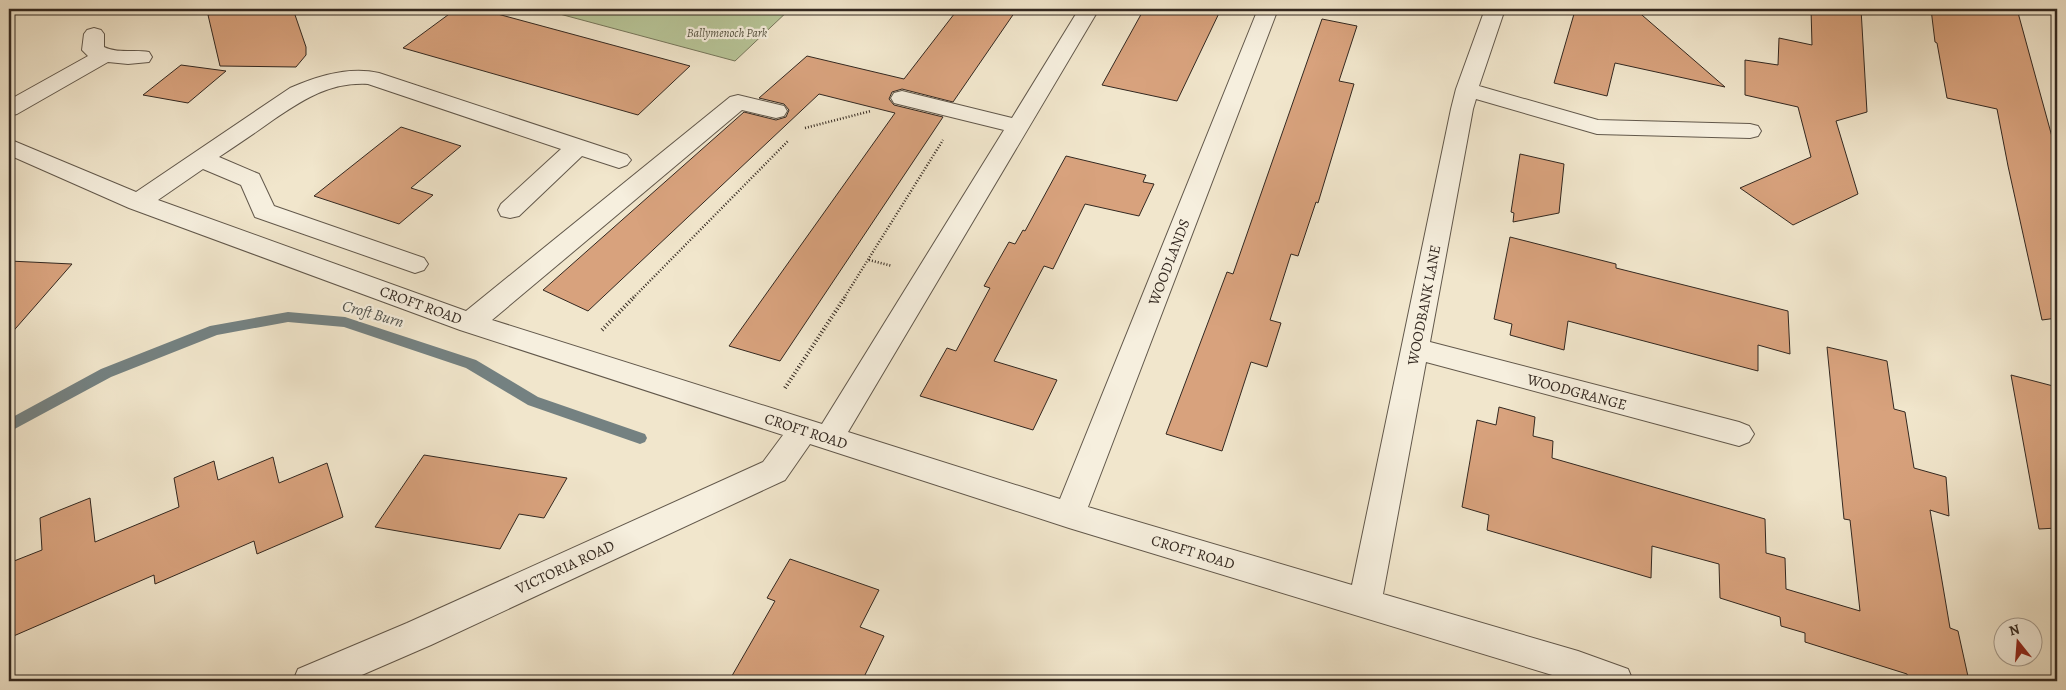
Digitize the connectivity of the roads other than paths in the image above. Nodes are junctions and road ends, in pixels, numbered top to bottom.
1 (1089, 9) edge
2 (1268, 9) edge
3 (1495, 9) edge
4 (94, 34) dead end
5 (104, 56) junction
6 (142, 57) dead end
7 (1467, 89) junction
8 (902, 98) road end
9 (9, 108) edge
10 (776, 111) road end
11 (1017, 126) junction
12 (1750, 131) dead end
13 (9, 146) edge
14 (578, 146) junction
15 (202, 158) junction
16 (618, 160) dead end
17 (138, 202) junction
18 (510, 210) dead end
19 (415, 264) dead end
20 (470, 323) junction
21 (1415, 349) junction
22 (816, 434) junction
23 (1739, 434) dead end
24 (1069, 515) junction
25 (1365, 604) junction
26 (310, 681) edge
27 (1616, 681) edge

1 - 11 street
2 - 24 street, WOODLANDS
3 - 7 street, WOODBANK LANE
4 - 5 street
5 - 6 street
5 - 9 street
7 - 12 street
7 - 21 street, WOODBANK LANE
8 - 11 street
10 - 20 street
11 - 22 street
13 - 17 street, CROFT ROAD
14 - 15 street
14 - 16 street
14 - 18 street
15 - 17 street
15 - 19 street
17 - 20 street, CROFT ROAD
20 - 22 street, CROFT ROAD
21 - 23 street, WOODGRANGE
21 - 25 street, WOODBANK LANE
22 - 24 street, CROFT ROAD
22 - 26 street, VICTORIA ROAD
24 - 25 street, CROFT ROAD
25 - 27 street, CROFT ROAD

